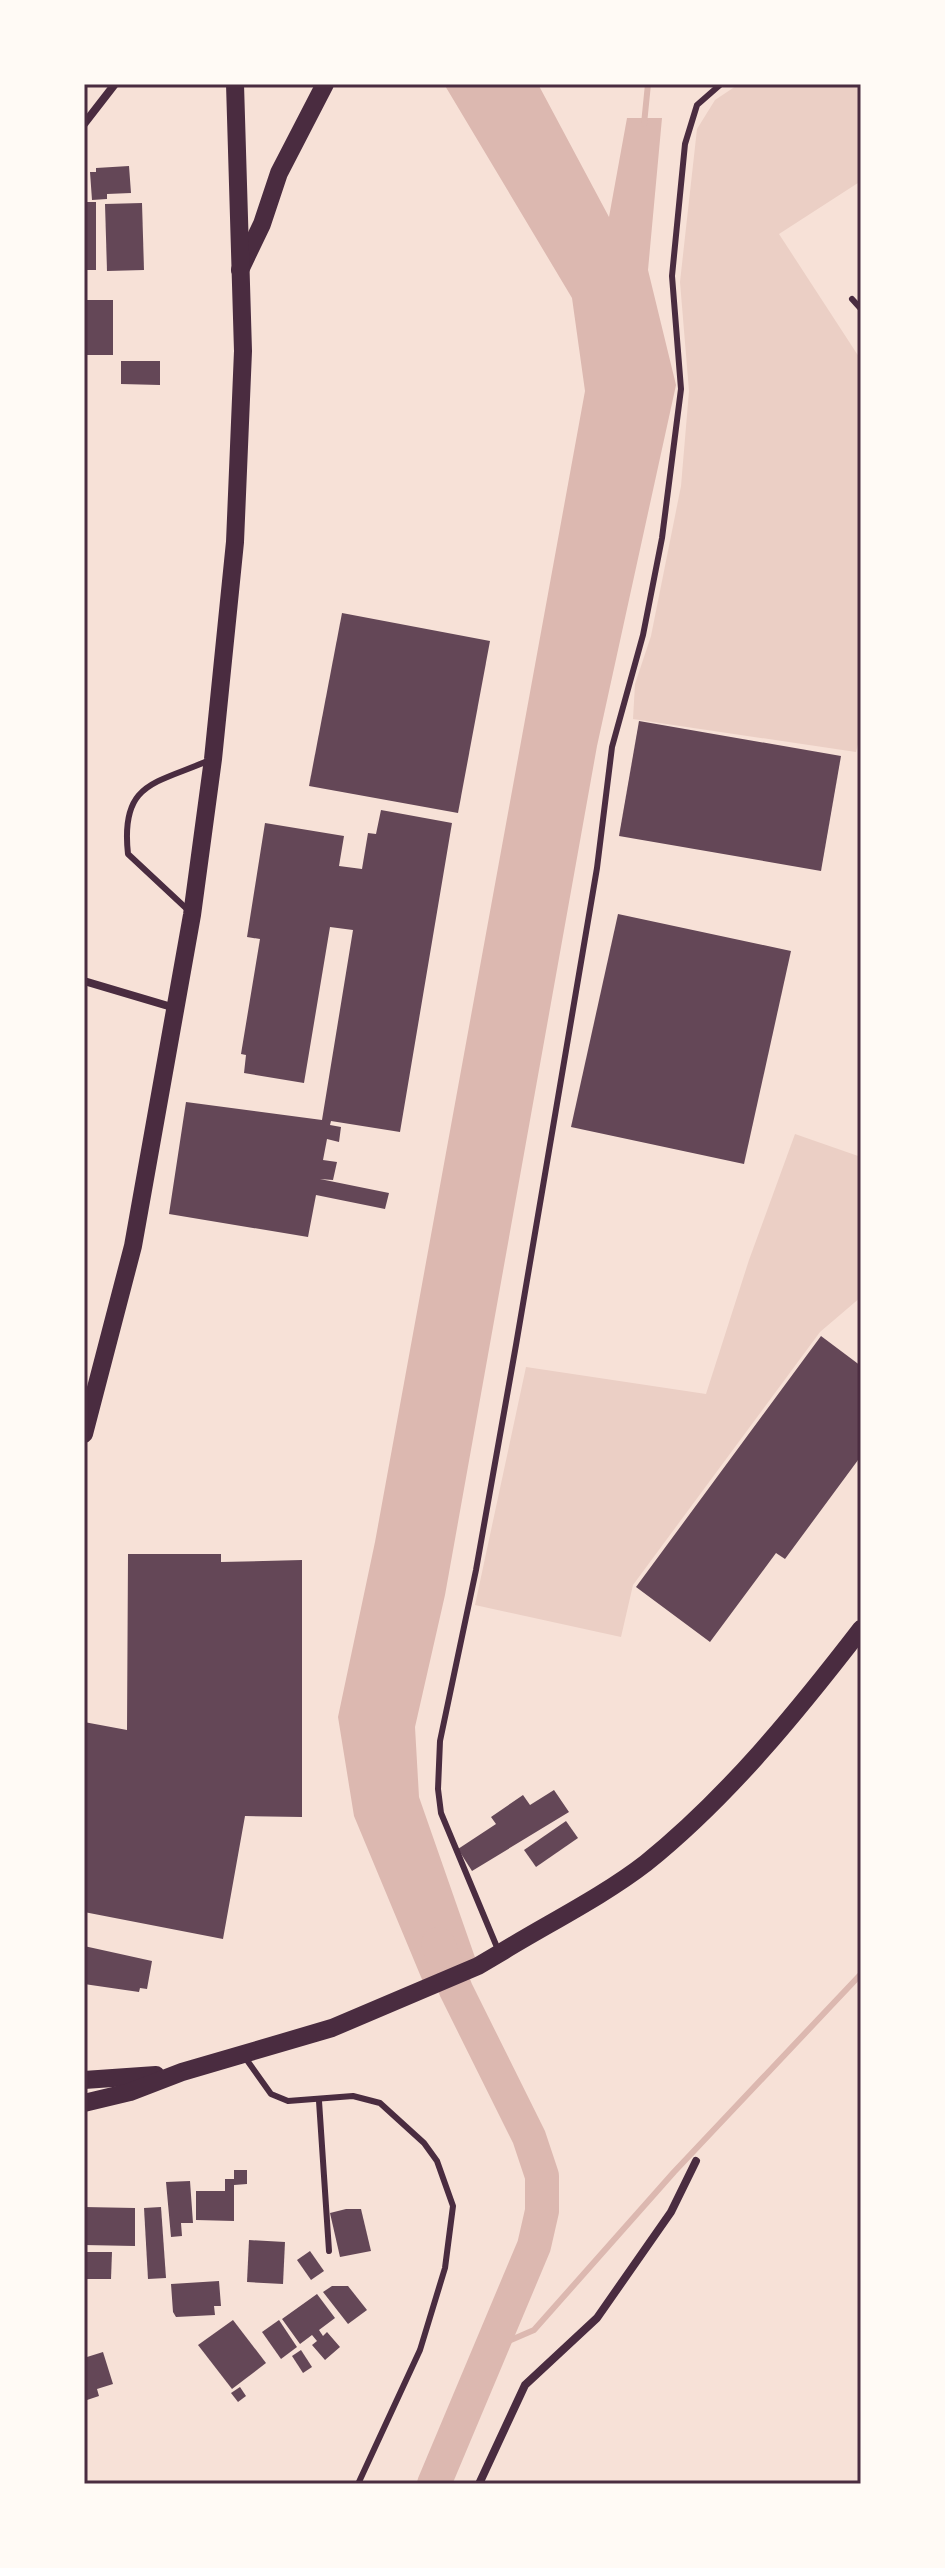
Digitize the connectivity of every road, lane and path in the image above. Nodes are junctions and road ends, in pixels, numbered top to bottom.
1 (115, 84) edge
2 (235, 84) edge
3 (325, 84) edge
4 (721, 84) edge
5 (84, 124) edge
6 (240, 270) junction
7 (852, 299) dead end
8 (861, 309) edge
9 (213, 759) junction
10 (192, 915) junction
11 (84, 981) edge
12 (176, 1008) junction
13 (84, 1434) edge
14 (861, 1629) edge
15 (500, 1953) junction
16 (244, 2056) junction
17 (182, 2072) junction
18 (84, 2080) edge
19 (319, 2101) junction
20 (84, 2103) edge
21 (696, 2161) dead end
22 (329, 2251) dead end
23 (358, 2484) edge
24 (479, 2484) edge

1 - 5 street
2 - 6 main road
3 - 6 main road
4 - 15 lane
6 - 9 main road
7 - 8 lane
9 - 10 main road
9 - 10 lane
10 - 12 main road
11 - 12 street
12 - 13 main road
14 - 15 main road
15 - 16 main road
16 - 17 main road
16 - 19 lane
17 - 18 main road
17 - 20 main road
19 - 22 lane
19 - 23 lane
21 - 24 street

